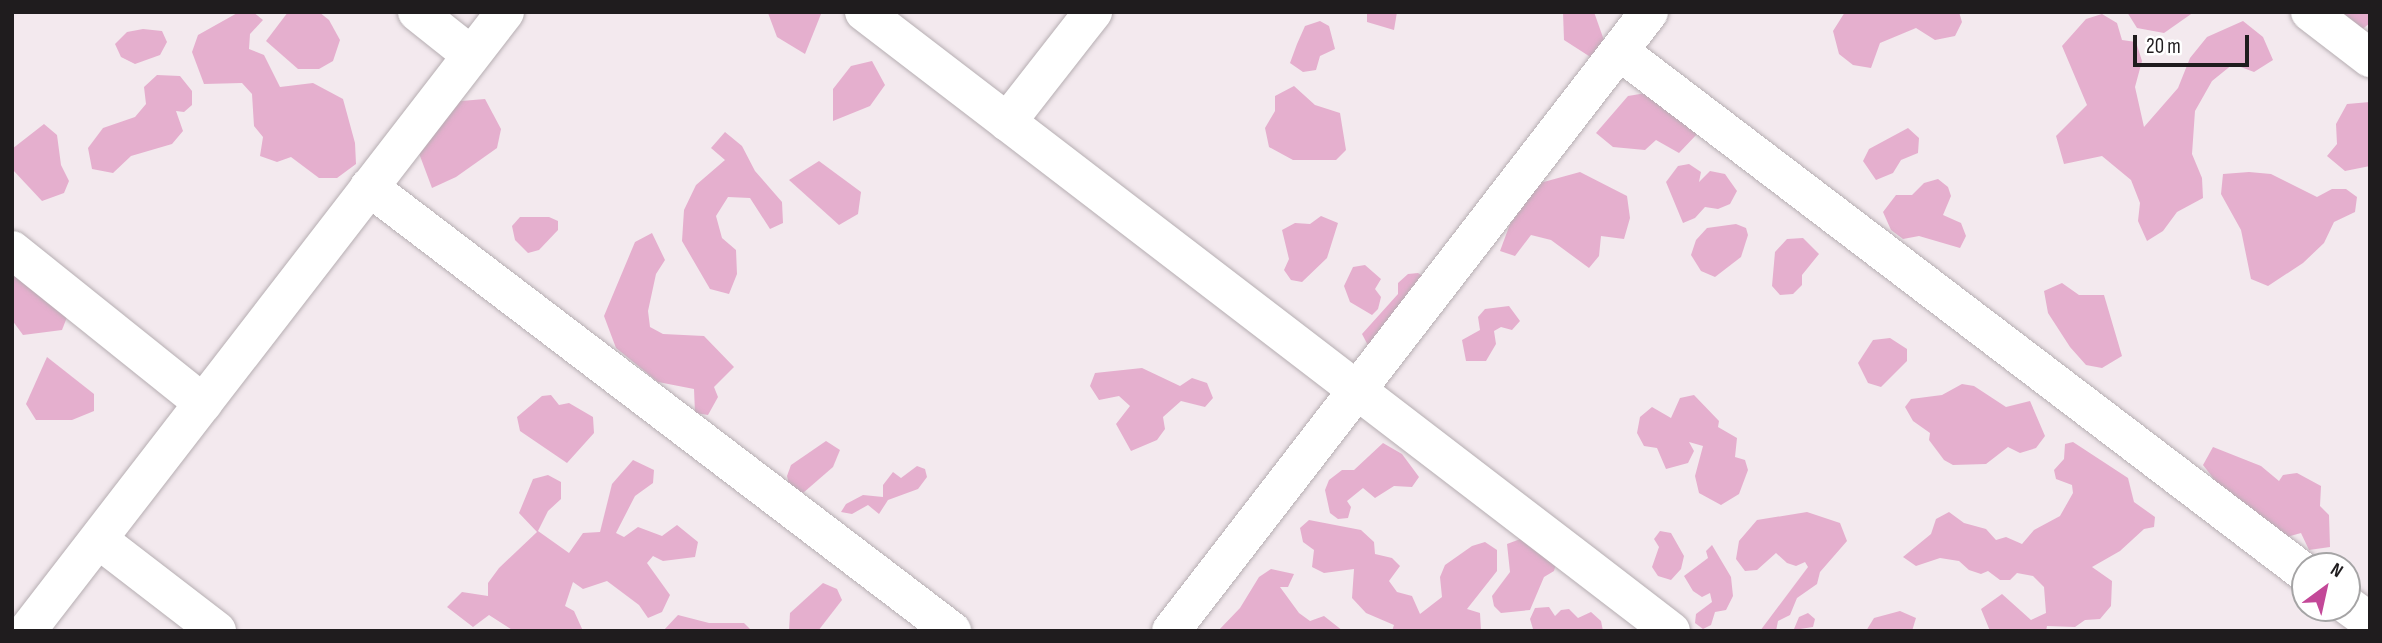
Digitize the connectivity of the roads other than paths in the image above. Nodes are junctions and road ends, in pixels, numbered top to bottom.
1 (417, 12) edge
2 (505, 12) edge
3 (864, 12) edge
4 (1093, 12) edge
5 (1649, 12) edge
6 (2310, 12) edge
7 (1619, 51) junction
8 (471, 55) junction
9 (2370, 58) edge
10 (1007, 121) junction
11 (369, 187) junction
12 (12, 250) edge
13 (1357, 390) junction
14 (203, 403) junction
15 (99, 540) junction
16 (2291, 562) edge
17 (27, 631) edge
18 (217, 631) edge
19 (952, 631) edge
20 (1171, 631) edge
21 (1671, 631) edge

1 - 8 street
2 - 8 street
3 - 10 street
4 - 10 street
5 - 7 street
6 - 9 street
7 - 13 street
7 - 16 street
8 - 11 street
10 - 13 street
11 - 14 street
11 - 19 street
12 - 14 street
13 - 20 street
13 - 21 street
14 - 15 street
15 - 17 street
15 - 18 street

